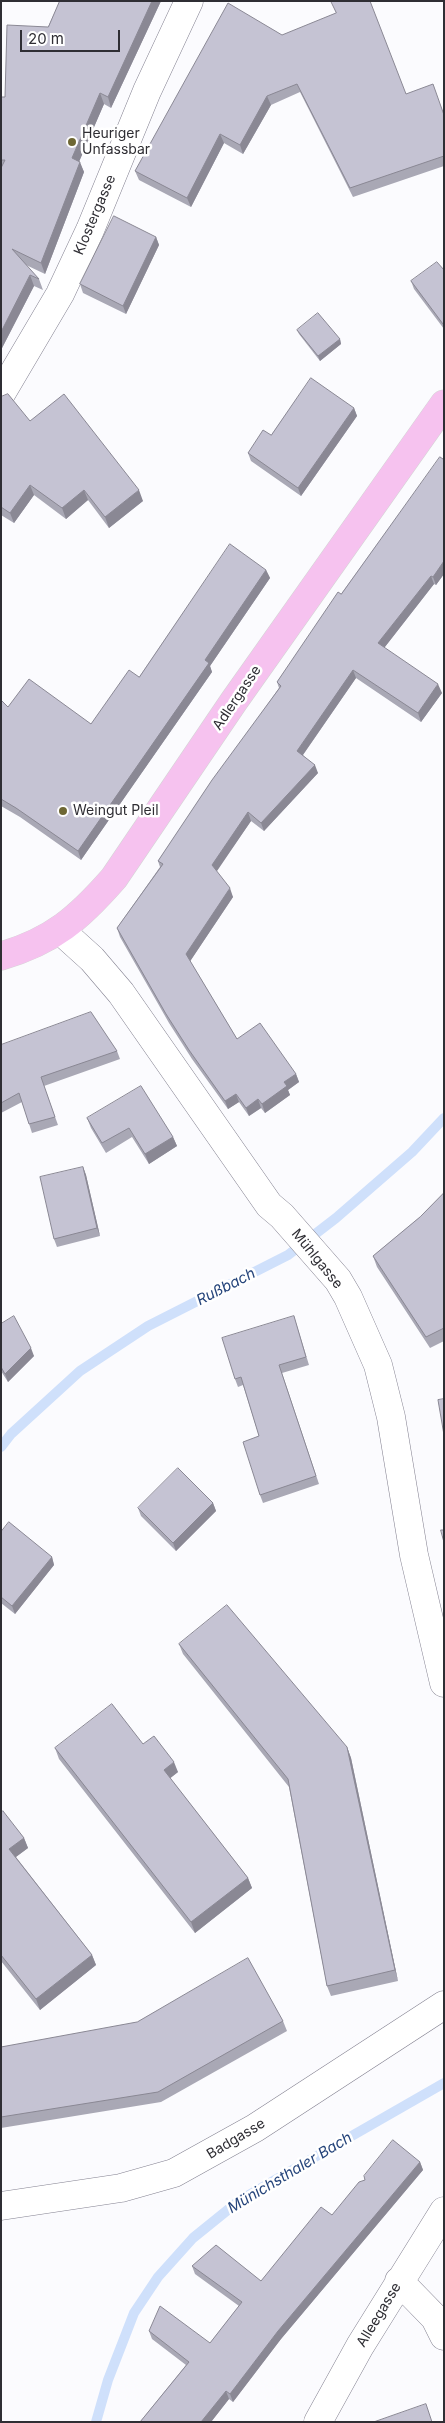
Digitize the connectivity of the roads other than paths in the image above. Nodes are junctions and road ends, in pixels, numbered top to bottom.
1 (189, 1) edge
2 (1, 394) edge
3 (444, 404) edge
4 (61, 931) junction
5 (1, 956) edge
6 (444, 1682) edge
7 (444, 2005) edge
8 (1, 2206) edge
9 (444, 2211) edge
10 (399, 2281) junction
11 (444, 2336) edge
12 (318, 2422) edge

1 - 2 street, Klostergasse
3 - 4 main road, Adlergasse
4 - 5 main road, Adlergasse
4 - 6 street, Mühlgasse
7 - 8 street, Badgasse
9 - 10 street, Alleegasse
10 - 11 street
10 - 12 street, Alleegasse

